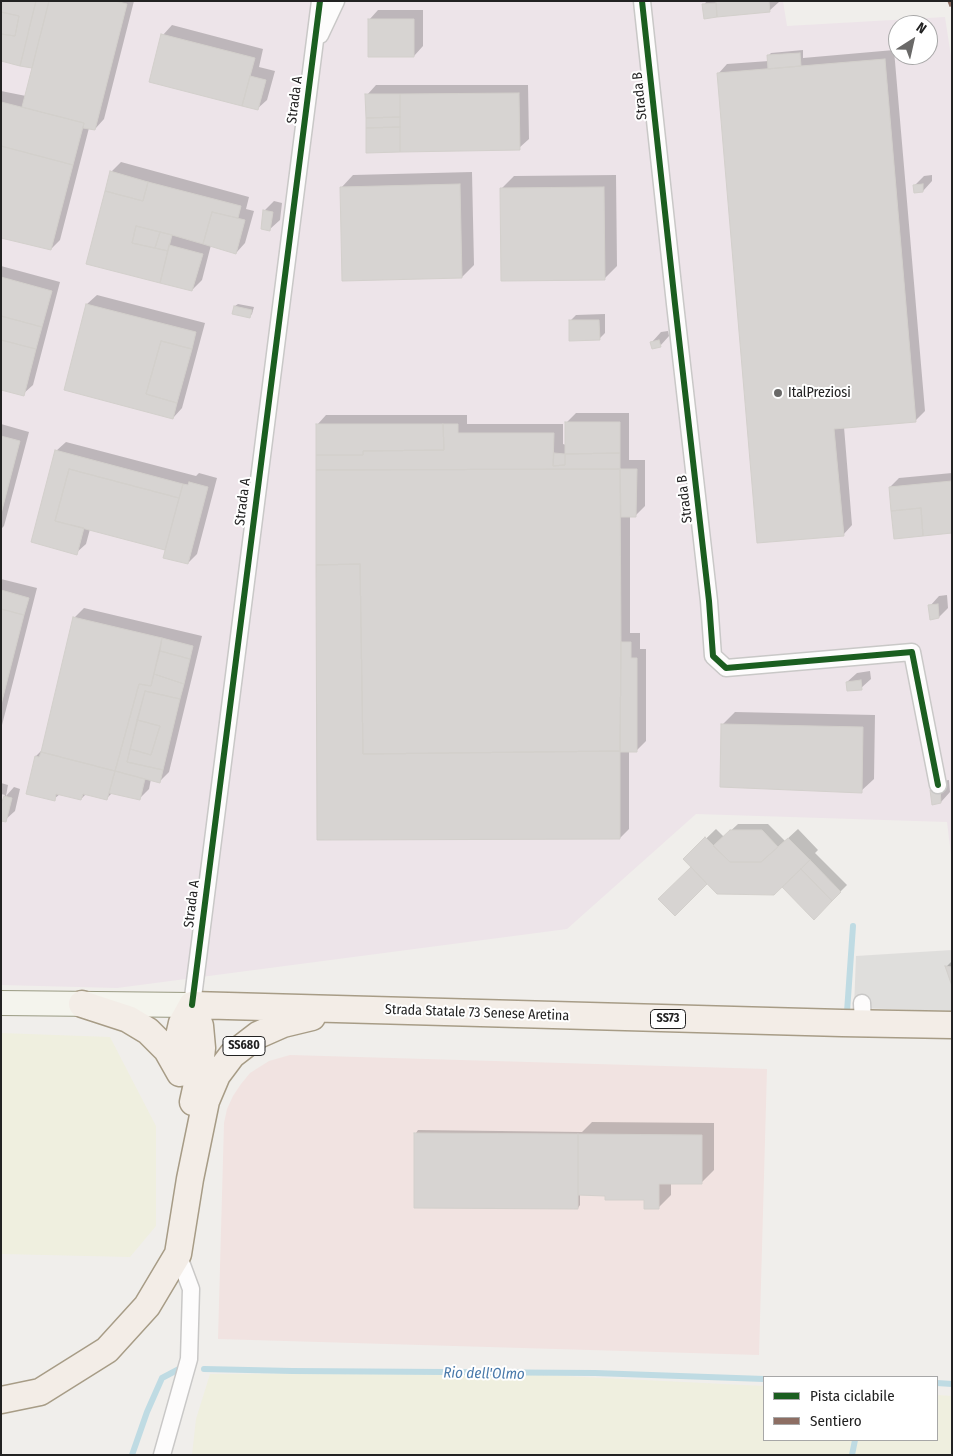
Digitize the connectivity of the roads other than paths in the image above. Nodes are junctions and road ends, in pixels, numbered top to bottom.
1 (320, 1) edge
2 (336, 1) edge
3 (642, 1) edge
4 (314, 49) junction
5 (938, 784) dead end
6 (1, 1003) edge
7 (82, 1004) junction
8 (192, 1006) junction
9 (385, 1011) junction
10 (952, 1025) edge
11 (180, 1073) junction
12 (190, 1118) junction
13 (190, 1179) junction
14 (178, 1254) junction
15 (1, 1400) edge
16 (162, 1455) edge

1 - 4 street, Strada A
2 - 4 street
3 - 5 street, Strada B
4 - 8 street, Strada A
6 - 7 main road, Strada Statale 73 Senese Aretina / SS73
7 - 8 main road, Strada Statale 73 Senese Aretina / SS73
7 - 11 main road, SS680
8 - 9 main road, Strada Statale 73 Senese Aretina / SS73
8 - 11 main road, SS680
8 - 12 main road, SS680
9 - 10 main road, Strada Statale 73 Senese Aretina / SS73
9 - 13 main road, SS680
11 - 12 main road, SS680
12 - 13 main road, SS680
13 - 14 main road, SS680
14 - 15 main road, SS680
14 - 16 street

